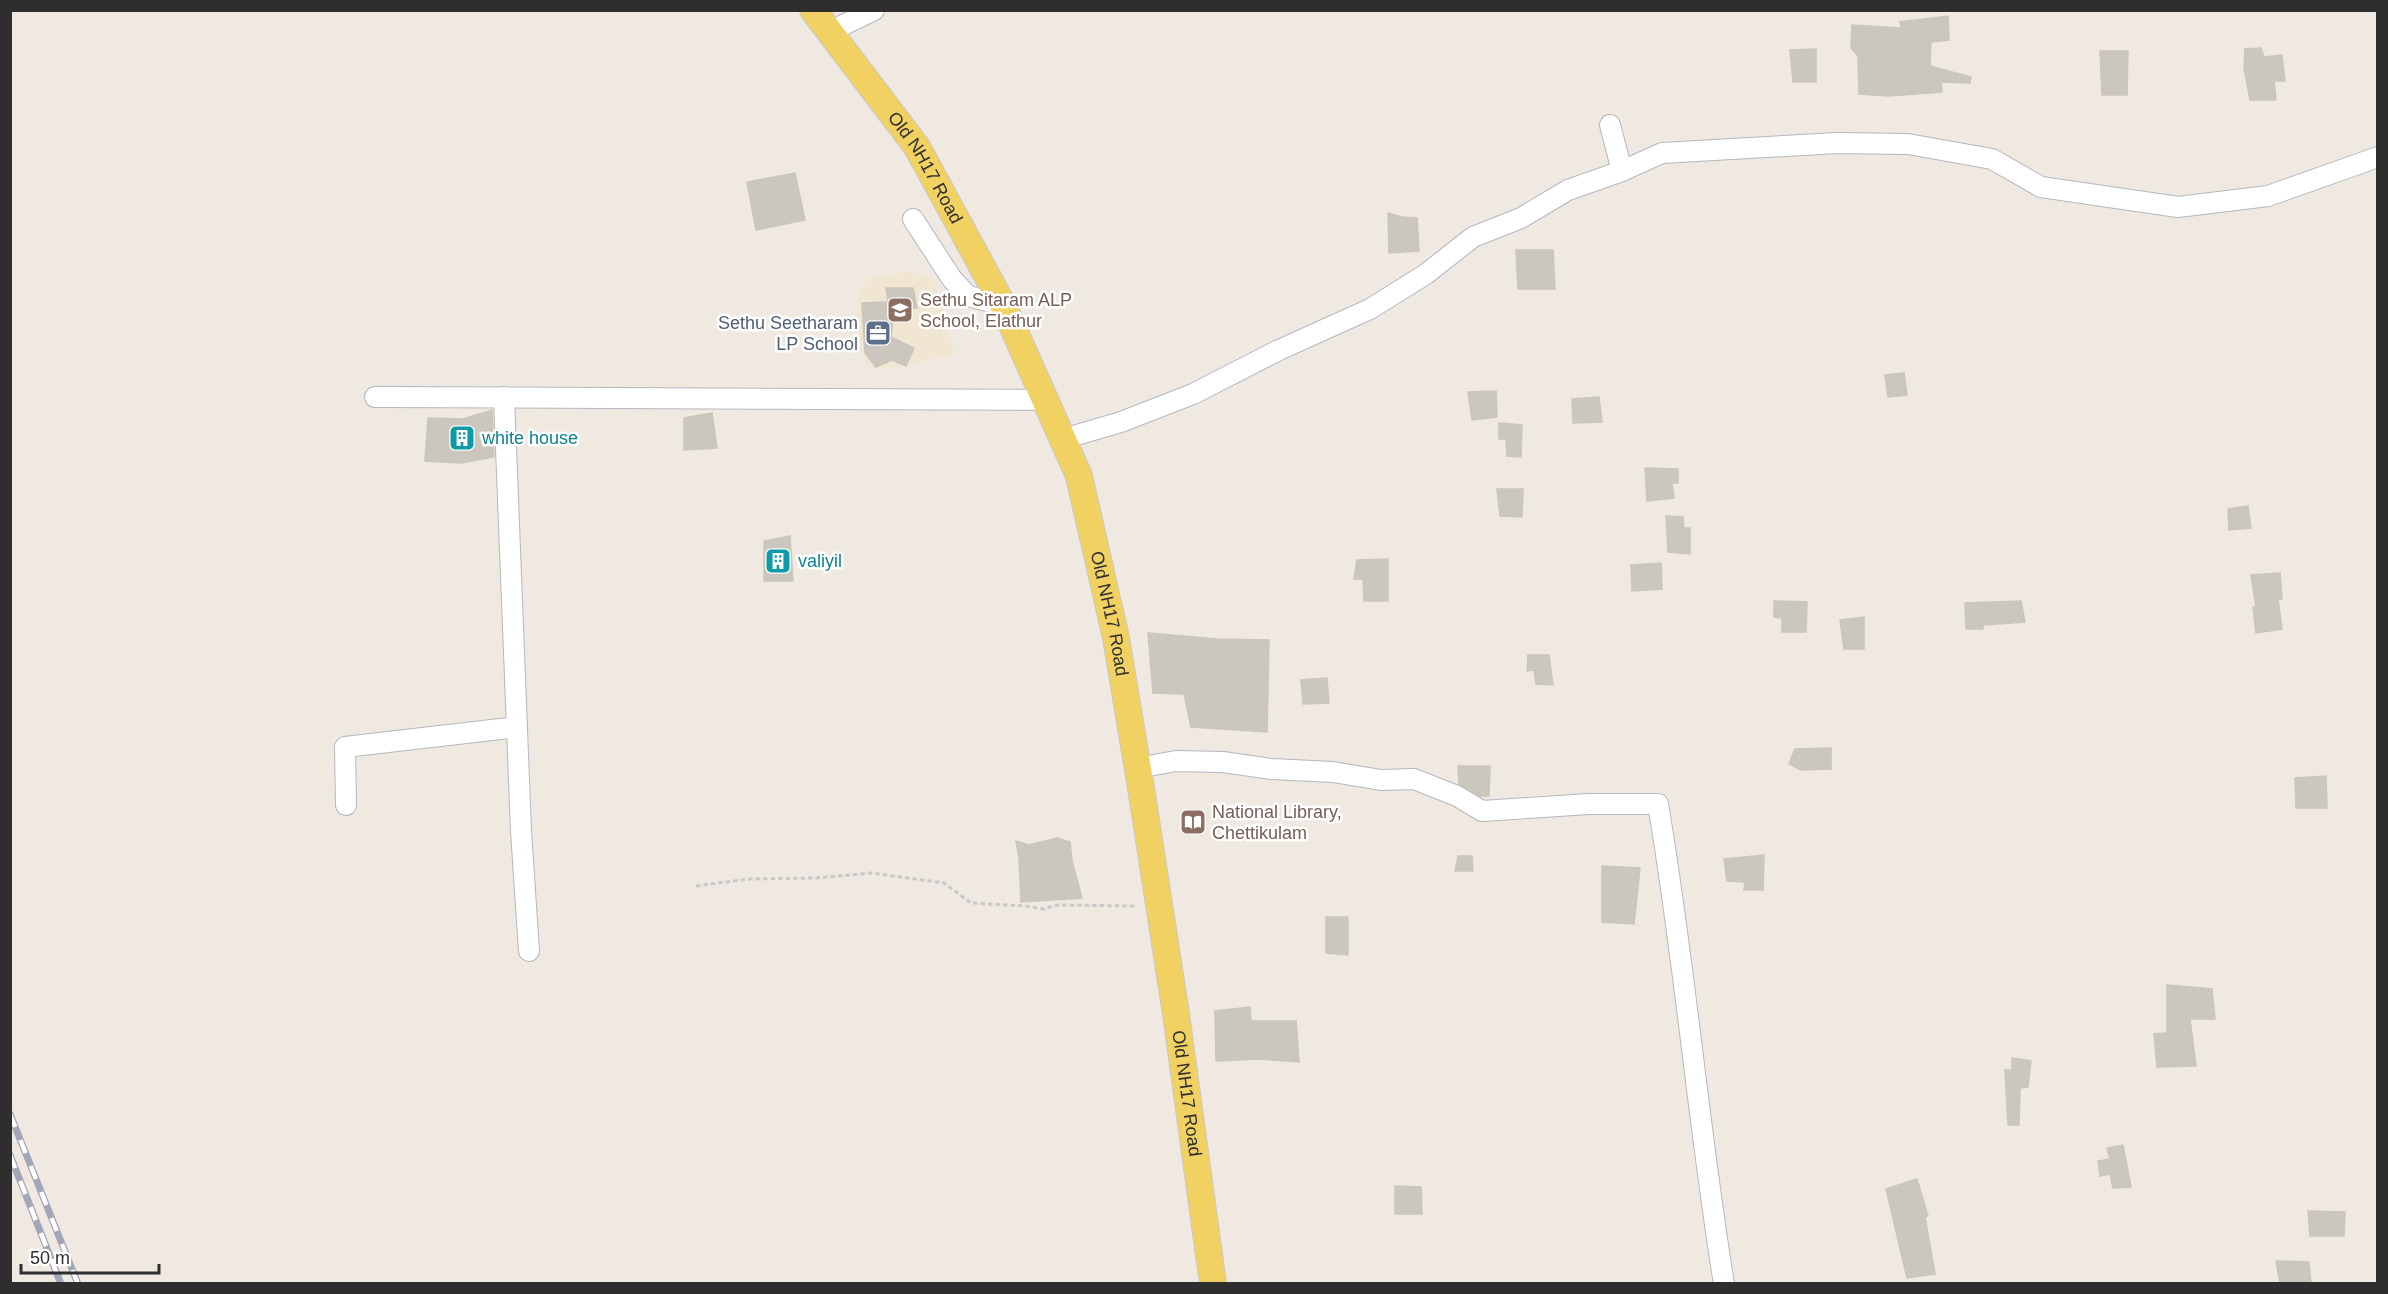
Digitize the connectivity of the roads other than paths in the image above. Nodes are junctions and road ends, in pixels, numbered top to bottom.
1 (813, 10) edge
2 (874, 10) edge
3 (829, 32) junction
4 (1610, 125) dead end
5 (2378, 157) edge
6 (1622, 171) junction
7 (913, 219) dead end
8 (1003, 305) junction
9 (375, 397) dead end
10 (504, 397) junction
11 (1046, 400) junction
12 (1063, 439) junction
13 (517, 727) junction
14 (1137, 768) junction
15 (346, 805) dead end
16 (529, 951) dead end
17 (1213, 1284) edge
18 (1724, 1284) edge

1 - 3 main road, Old NH17 Road
2 - 3 street
3 - 8 main road, Old NH17 Road
4 - 6 street
5 - 6 street
6 - 12 street
7 - 8 street
8 - 11 main road, Old NH17 Road
9 - 10 street
10 - 11 street
10 - 13 street
11 - 12 main road, Old NH17 Road
12 - 14 main road, Old NH17 Road
13 - 15 street
13 - 16 street
14 - 17 main road, Old NH17 Road
14 - 18 street

